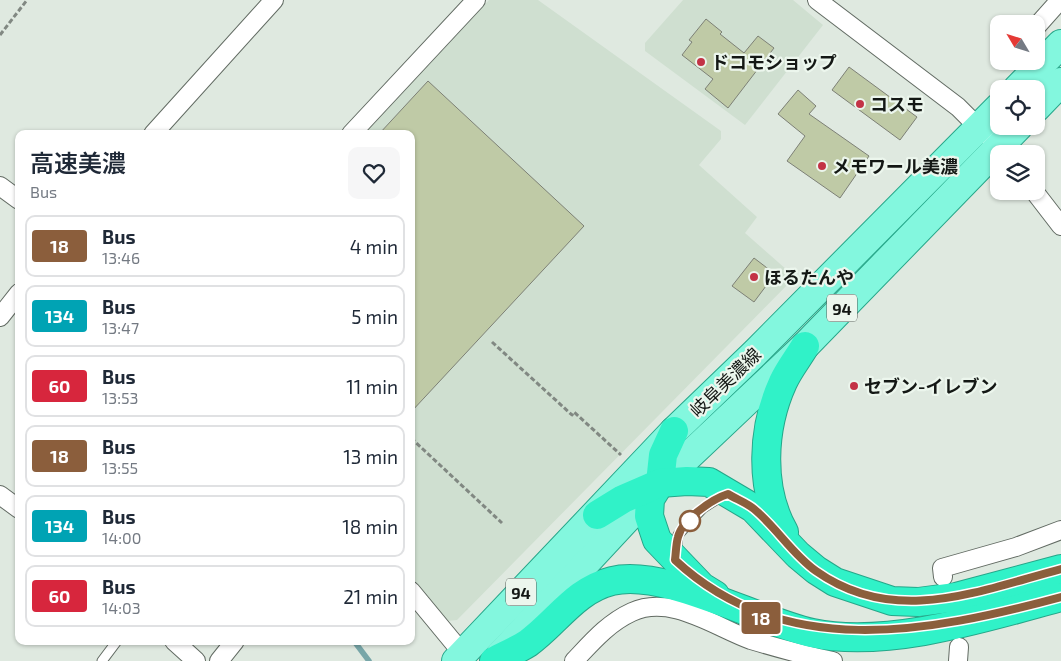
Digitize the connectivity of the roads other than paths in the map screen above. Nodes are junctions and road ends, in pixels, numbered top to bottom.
1 (274, 0) edge
2 (476, 0) edge
3 (817, 0) edge
4 (1060, 0) edge
5 (1045, 17) edge
6 (1061, 44) edge
7 (1026, 80) edge
8 (1061, 82) edge
9 (1045, 99) edge
10 (990, 116) edge
11 (979, 128) junction
12 (158, 130) edge
13 (355, 130) edge
14 (995, 145) edge
15 (990, 162) edge
16 (0, 186) edge
17 (15, 197) edge
18 (1041, 200) edge
19 (1061, 226) edge
20 (15, 298) edge
21 (0, 317) edge
22 (806, 346) junction
23 (674, 431) junction
24 (660, 483) junction
25 (728, 494) junction
26 (0, 495) edge
27 (15, 506) edge
28 (597, 515) junction
29 (1061, 530) edge
30 (798, 555) junction
31 (675, 560) junction
32 (1061, 569) edge
33 (943, 577) dead end
34 (415, 596) edge
35 (1061, 597) edge
36 (728, 605) junction
37 (114, 645) edge
38 (178, 645) edge
39 (232, 645) edge
40 (459, 657) edge
41 (102, 661) edge
42 (196, 661) edge
43 (220, 661) edge
44 (494, 661) edge
45 (574, 661) edge
46 (833, 661) edge

1 - 12 street
2 - 13 street
3 - 11 street
4 - 5 street
6 - 7 main road
8 - 9 main road
10 - 11 main road, 岐阜美濃線 / 94
11 - 14 street
11 - 23 main road, 岐阜美濃線 / 94
15 - 22 main road, 岐阜美濃線 / 94
16 - 17 street
18 - 19 street
20 - 21 street
22 - 24 main road, 岐阜美濃線 / 94
22 - 30 highway
23 - 24 highway
23 - 28 main road, 岐阜美濃線 / 94
24 - 25 highway
24 - 28 highway
24 - 31 highway
24 - 44 main road, 岐阜美濃線 / 94
25 - 30 highway
25 - 31 lane
26 - 27 street
28 - 40 main road, 岐阜美濃線 / 94
29 - 33 street
30 - 32 highway
31 - 36 highway
34 - 40 street
35 - 36 highway
36 - 44 highway
37 - 41 lane
38 - 42 street
39 - 43 street
45 - 46 street

